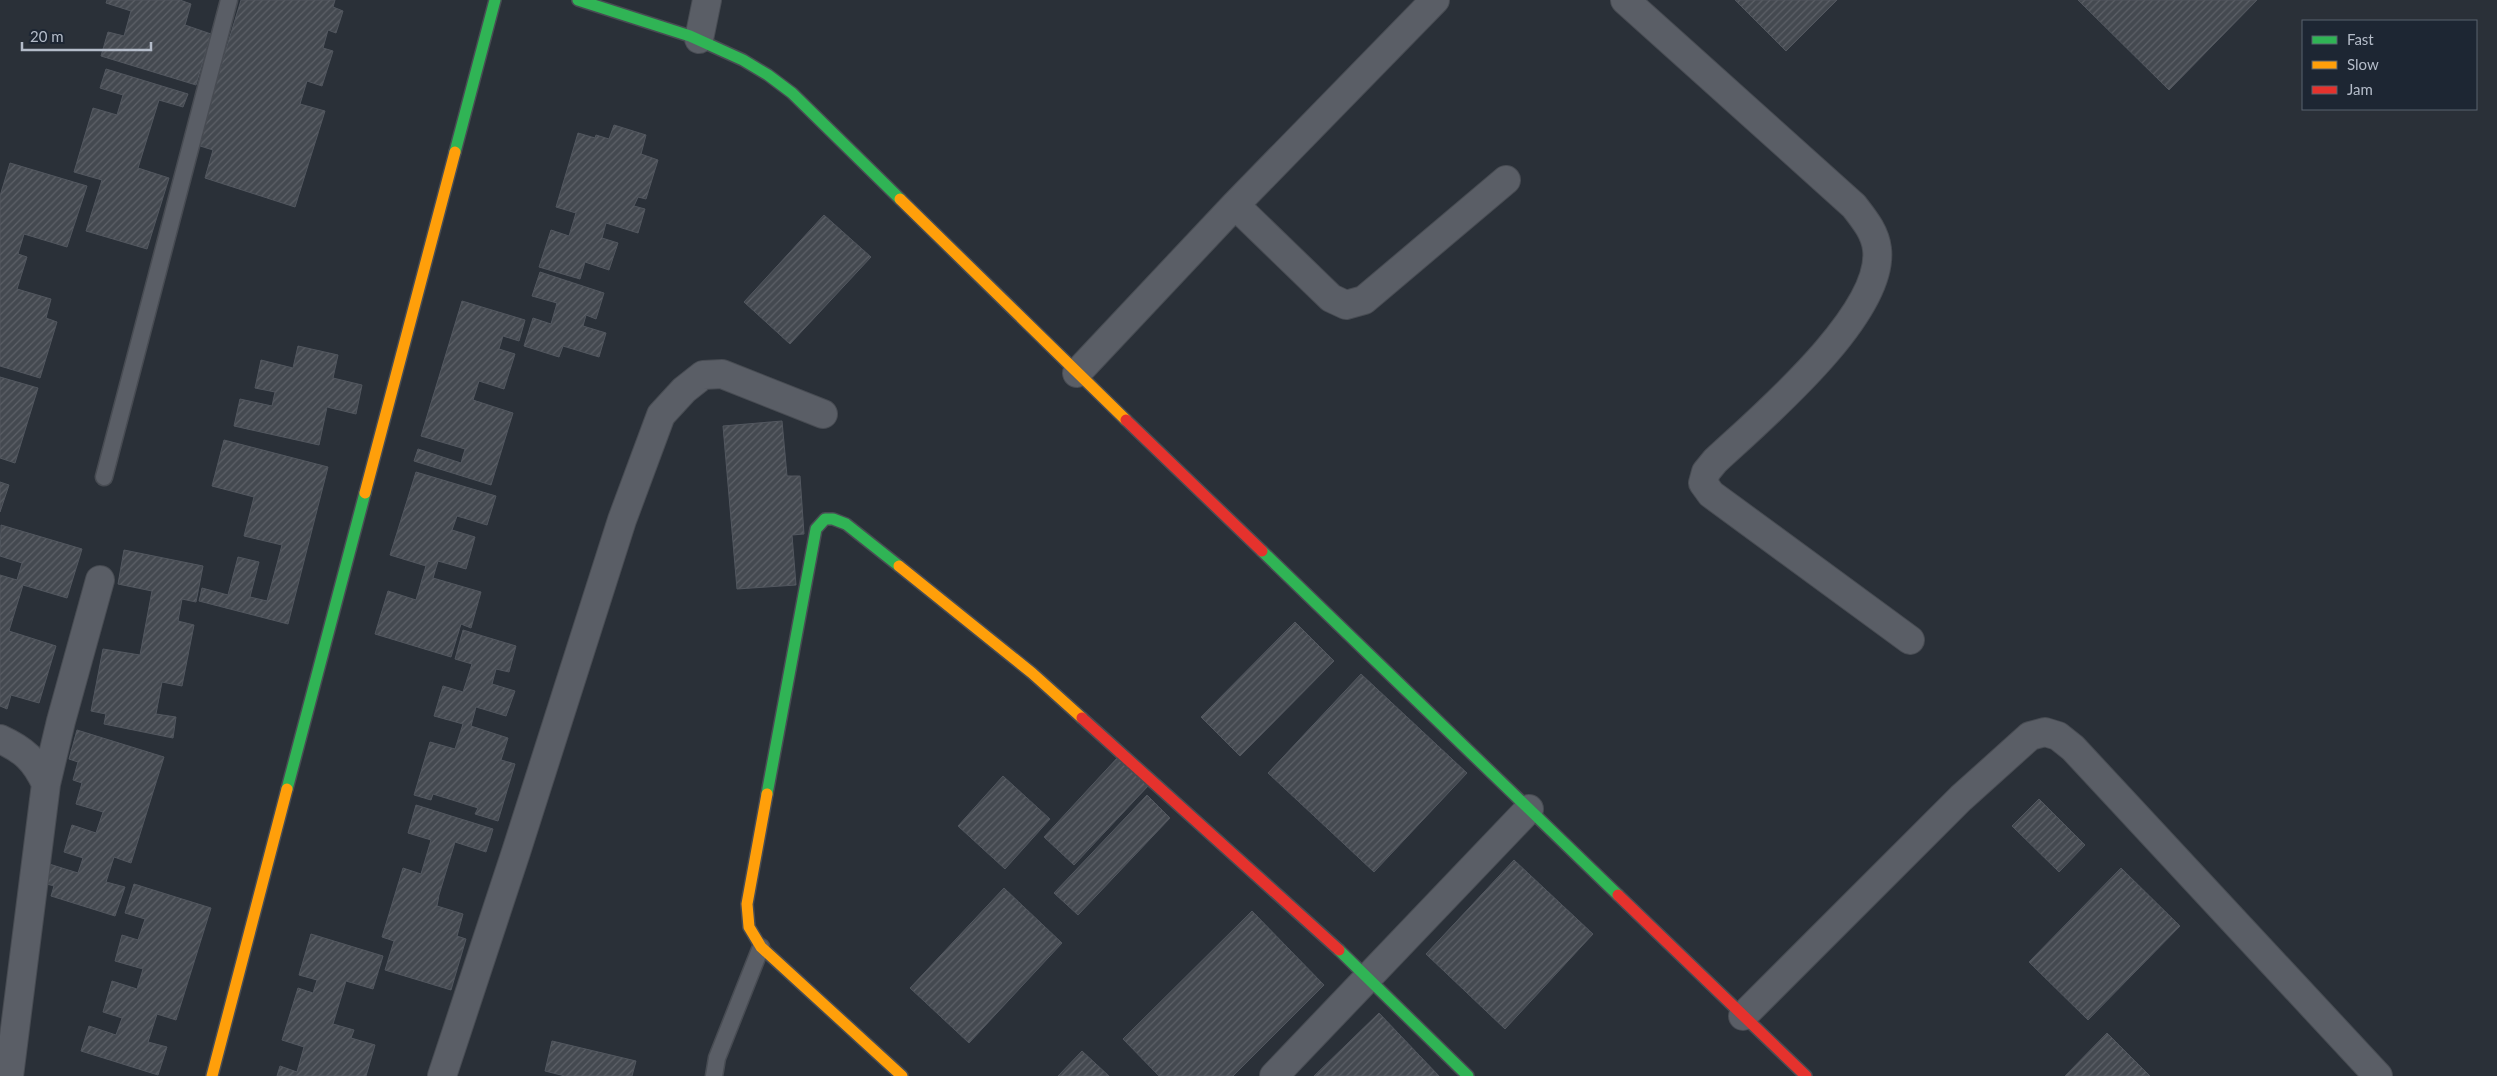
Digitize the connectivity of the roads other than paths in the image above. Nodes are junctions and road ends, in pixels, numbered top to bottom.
1 (229, 0) edge
2 (495, 0) edge
3 (578, 0) edge
4 (707, 0) edge
5 (1434, 0) edge
6 (1625, 0) edge
7 (699, 39) junction
8 (1506, 180) dead end
9 (1235, 205) junction
10 (1078, 373) junction
11 (823, 414) dead end
12 (104, 477) dead end
13 (100, 580) dead end
14 (1910, 640) dead end
15 (0, 739) edge
16 (46, 784) junction
17 (1529, 809) junction
18 (761, 947) junction
19 (1369, 976) junction
20 (1743, 1016) junction
21 (8, 1076) edge
22 (212, 1076) edge
23 (442, 1076) edge
24 (714, 1076) edge
25 (902, 1076) edge
26 (1274, 1076) edge
27 (1468, 1076) edge
28 (1806, 1076) edge
29 (2378, 1076) edge

1 - 12 lane
2 - 22 street
3 - 7 street
4 - 7 street
5 - 9 street
6 - 14 street
7 - 10 street
8 - 9 street
9 - 10 street
10 - 17 street
11 - 23 street
13 - 16 street
15 - 16 street
16 - 21 street
17 - 19 street
17 - 20 street
18 - 19 street
18 - 24 lane
18 - 25 street
19 - 26 street
19 - 27 street
20 - 28 street
20 - 29 street

